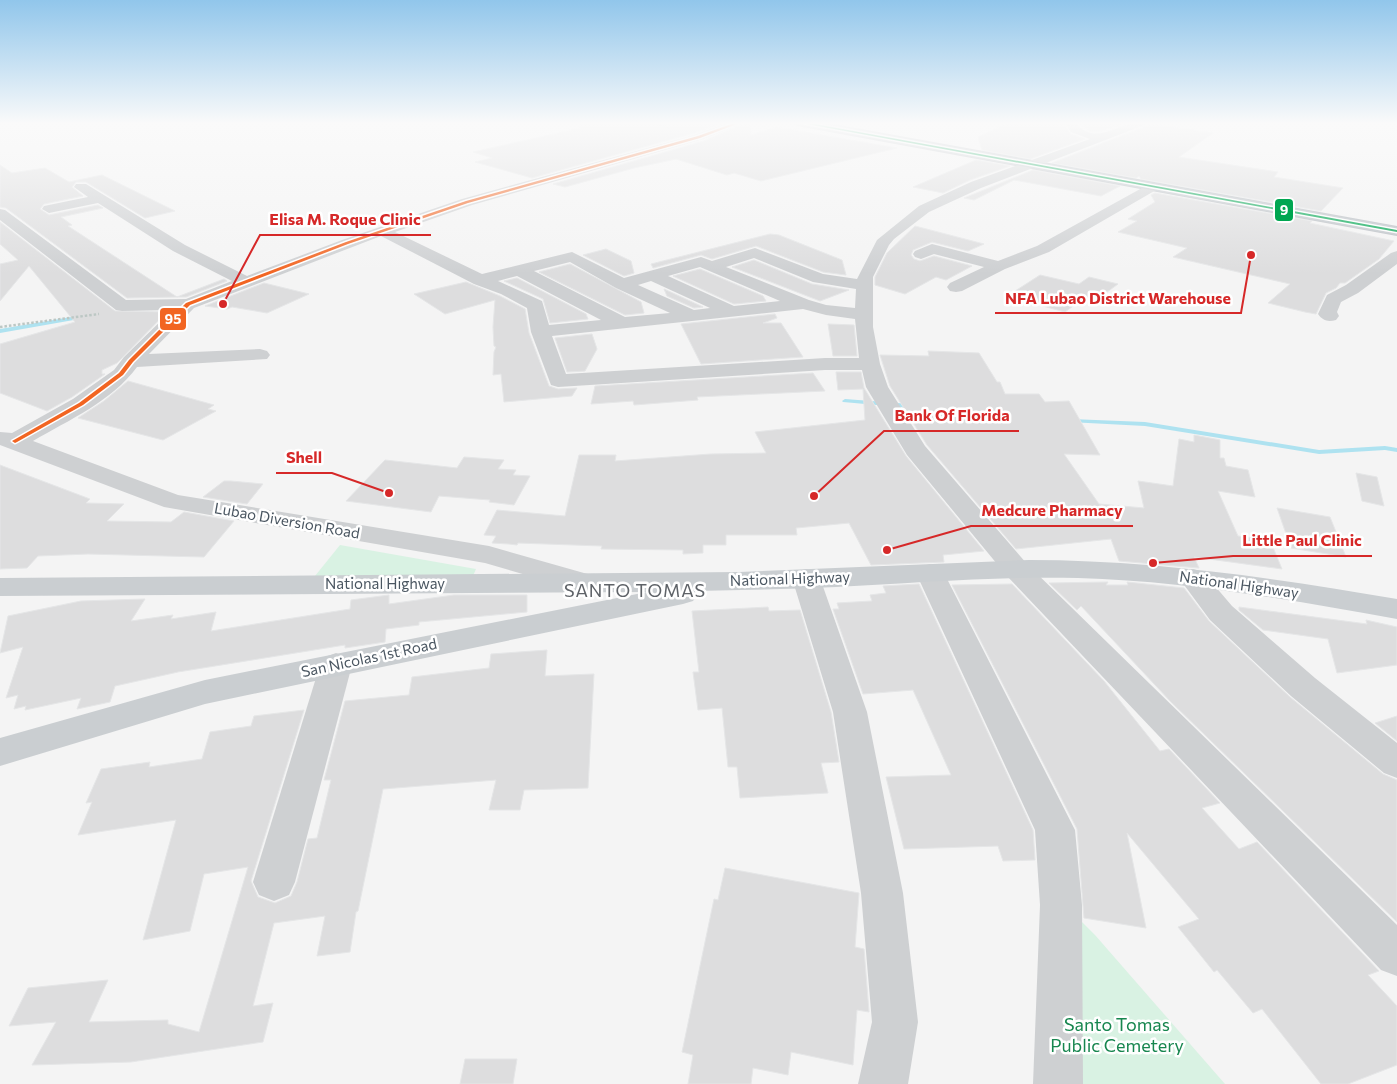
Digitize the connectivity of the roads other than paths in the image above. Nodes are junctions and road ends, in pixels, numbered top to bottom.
1 (572, 173) edge
2 (1010, 173) edge
3 (1072, 173) edge
4 (81, 187) dead end
5 (1151, 187) junction
6 (100, 200) junction
7 (49, 210) dead end
8 (0, 213) edge
9 (382, 231) junction
10 (1397, 231) edge
11 (921, 254) dead end
12 (1397, 256) edge
13 (711, 266) junction
14 (999, 266) junction
15 (519, 270) junction
16 (653, 276) junction
17 (480, 280) junction
18 (244, 281) junction
19 (622, 284) junction
20 (866, 286) junction
21 (956, 287) dead end
22 (188, 304) junction
23 (803, 304) junction
24 (732, 312) junction
25 (864, 314) junction
26 (692, 316) junction
27 (1330, 316) dead end
28 (621, 323) junction
29 (541, 332) junction
30 (260, 355) dead end
31 (131, 361) junction
32 (870, 364) junction
33 (8, 439) edge
34 (1017, 570) junction
35 (930, 574) junction
36 (806, 578) junction
37 (1192, 578) junction
38 (743, 581) junction
39 (581, 582) junction
40 (0, 586) edge
41 (1397, 609) edge
42 (336, 665) junction
43 (0, 752) edge
44 (1397, 763) edge
45 (274, 882) dead end
46 (1397, 955) edge
47 (882, 1084) edge
48 (1058, 1084) edge

1 - 9 street
2 - 20 street
3 - 5 highway
4 - 6 street
5 - 10 highway
5 - 14 street
6 - 7 street
6 - 18 street
8 - 22 street
9 - 17 street
9 - 18 street
11 - 14 street
12 - 27 street
13 - 16 street
13 - 20 street
13 - 23 street
14 - 21 street
15 - 17 street
15 - 19 street
15 - 28 street
16 - 19 street
16 - 24 street
17 - 29 street
18 - 22 street
19 - 26 street
20 - 25 street
22 - 31 street
23 - 24 street
23 - 25 street
24 - 26 street
25 - 32 street
26 - 28 street
28 - 29 street
29 - 32 street
30 - 31 street
31 - 33 street
32 - 34 street
33 - 39 street, Lubao Diversion Road
34 - 35 main road, National Highway
34 - 37 main road, National Highway
34 - 46 street
35 - 36 main road, National Highway
35 - 48 street
36 - 38 main road, National Highway
36 - 47 street
37 - 41 main road, National Highway
37 - 44 street
38 - 39 main road, National Highway
38 - 42 main road, San Nicolas 1st Road
39 - 40 main road, National Highway
42 - 43 main road, San Nicolas 1st Road
42 - 45 street

